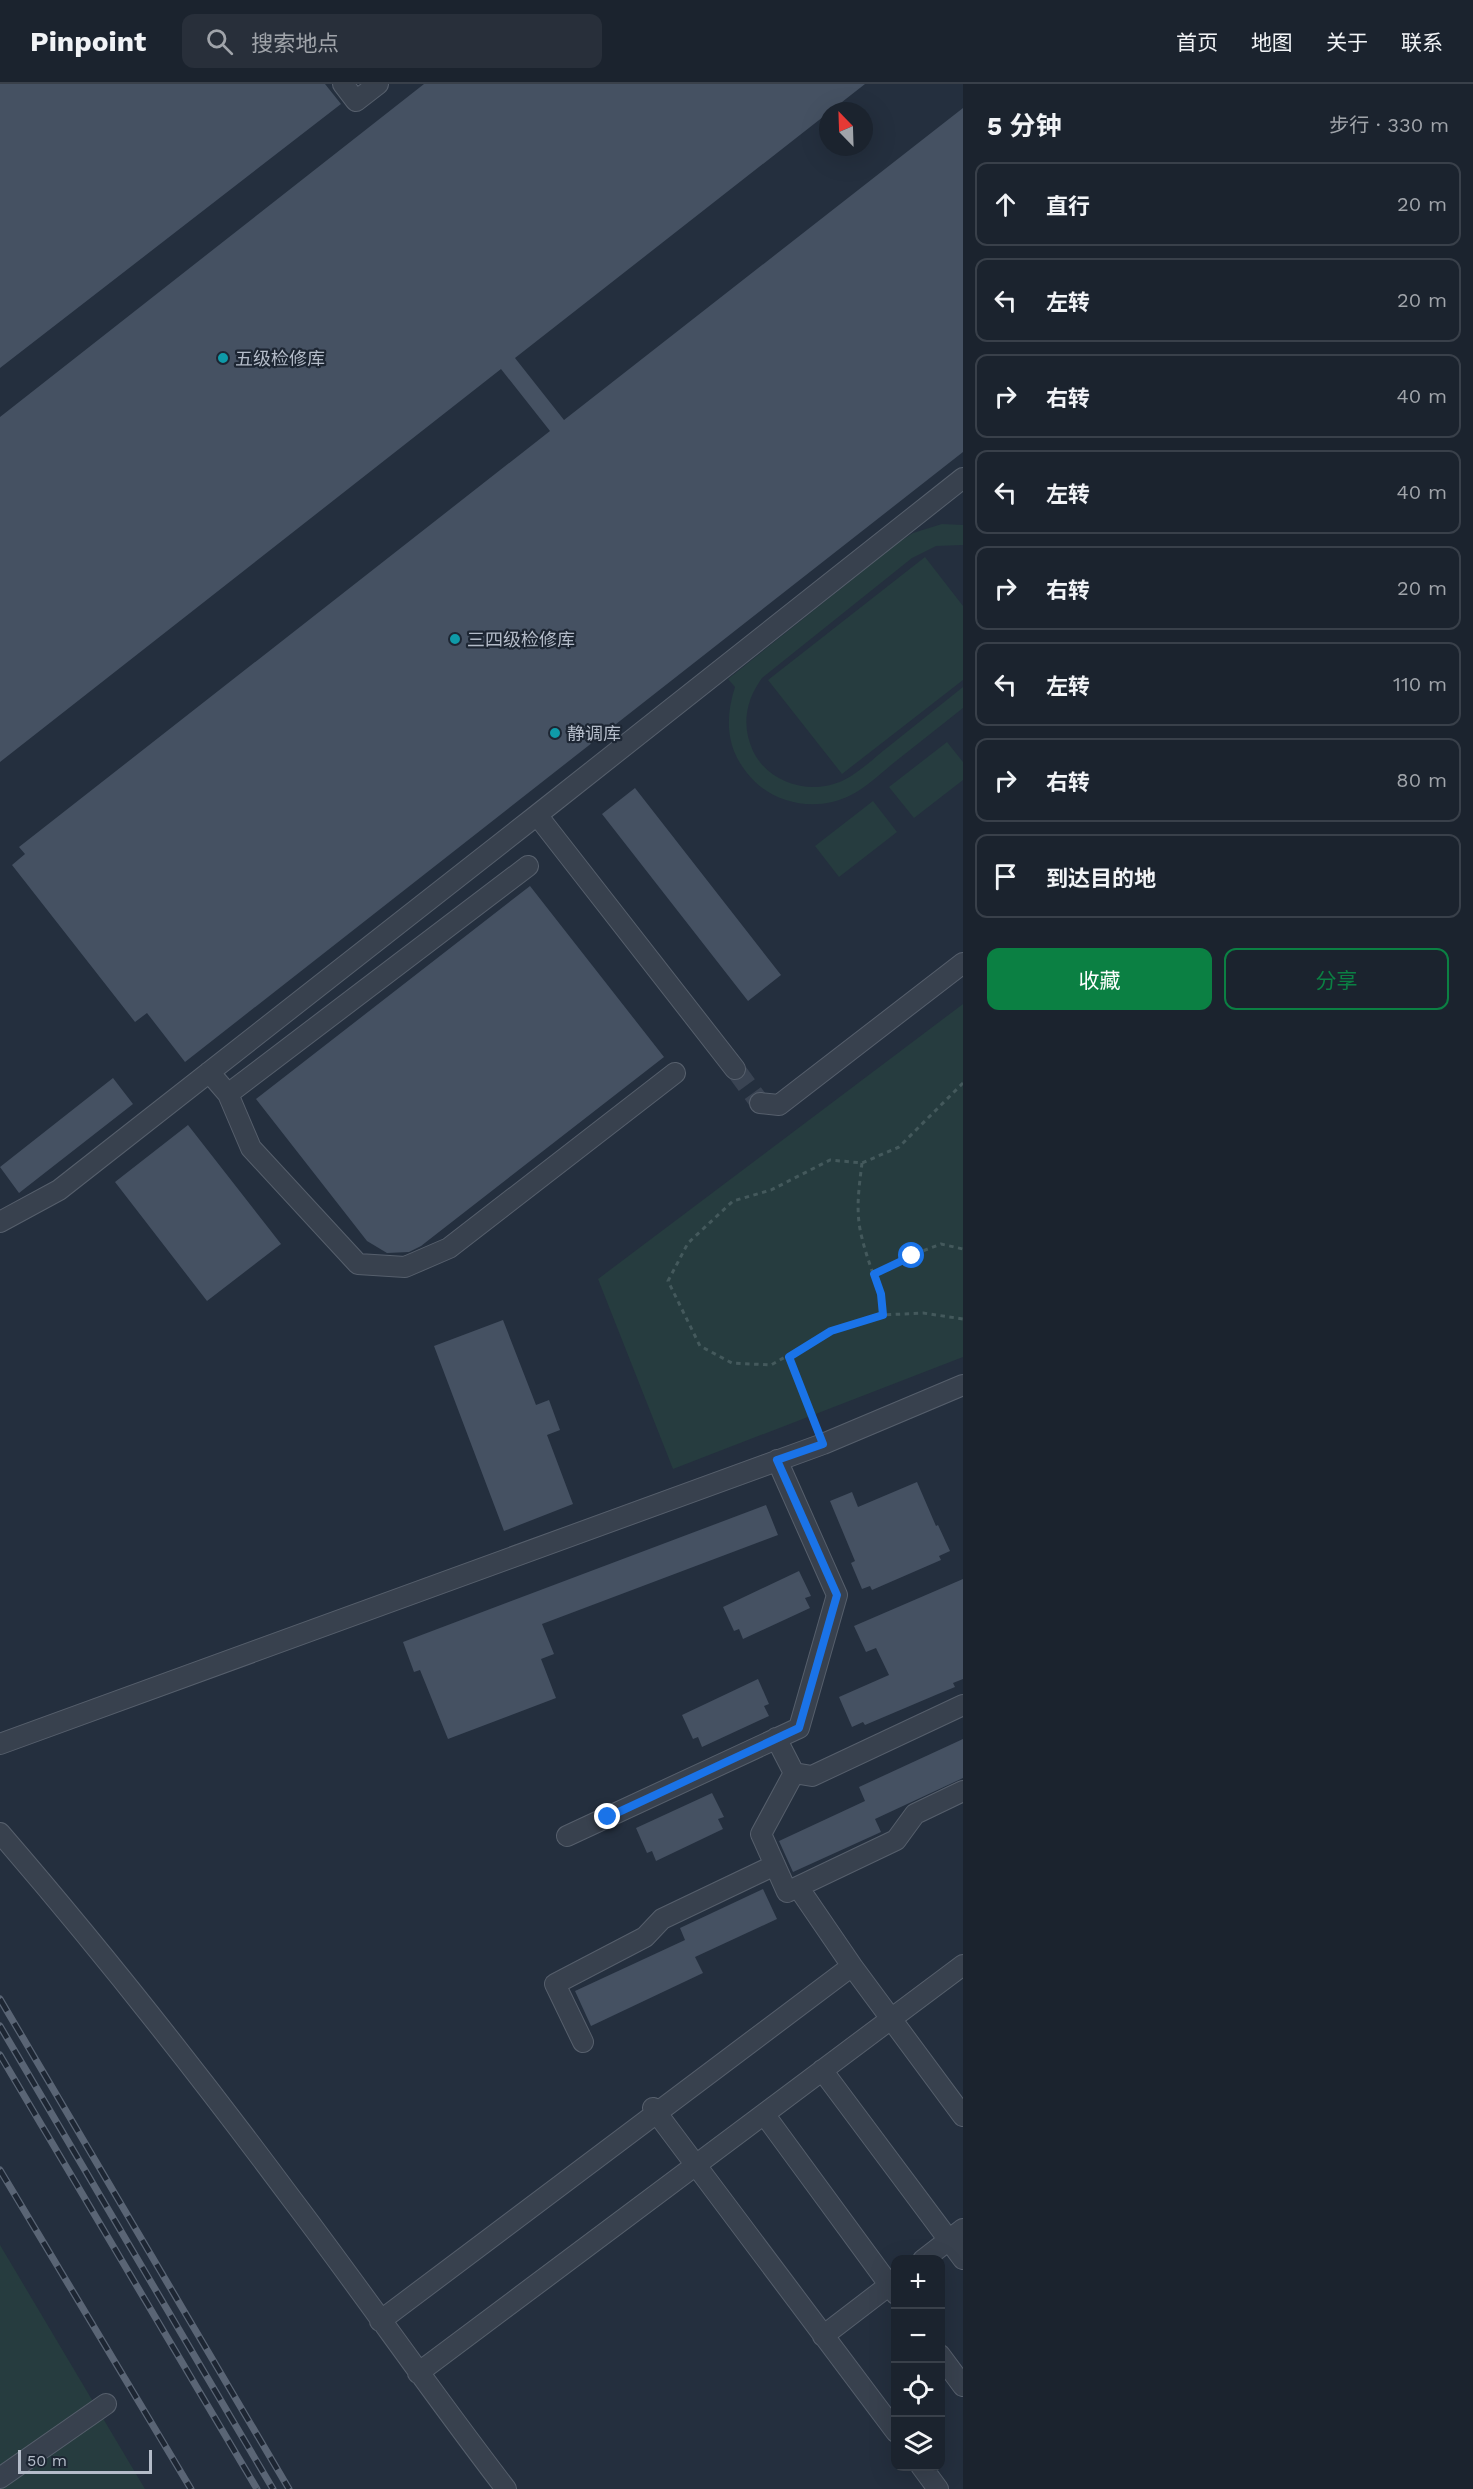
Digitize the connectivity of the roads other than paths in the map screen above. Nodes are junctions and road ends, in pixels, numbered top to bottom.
1 (343, 84) edge
2 (378, 84) edge
3 (963, 478) edge
4 (537, 815) junction
5 (528, 866) dead end
6 (963, 963) edge
7 (735, 1069) tunnel mouth
8 (209, 1072) junction
9 (675, 1073) dead end
10 (228, 1094) junction
11 (760, 1103) dead end
12 (0, 1222) edge
13 (963, 1385) edge
14 (777, 1460) junction
15 (963, 1705) edge
16 (776, 1738) junction
17 (0, 1744) edge
18 (794, 1773) junction
19 (963, 1791) edge
20 (0, 1833) edge
21 (567, 1836) dead end
22 (775, 1865) junction
23 (798, 1887) junction
24 (852, 1966) junction
25 (962, 1968) edge
26 (891, 2019) junction
27 (583, 2042) dead end
28 (822, 2070) junction
29 (655, 2110) junction
30 (764, 2114) junction
31 (963, 2115) edge
32 (696, 2165) junction
33 (956, 2234) edge
34 (927, 2255) edge
35 (963, 2259) edge
36 (891, 2283) edge
37 (891, 2287) edge
38 (380, 2321) junction
39 (823, 2336) junction
40 (945, 2362) edge
41 (418, 2373) junction
42 (963, 2386) edge
43 (106, 2404) dead end
44 (891, 2425) edge
45 (925, 2471) edge
46 (0, 2478) edge
47 (507, 2489) edge
48 (938, 2489) edge

1 - 2 street
3 - 4 street
4 - 7 street
4 - 8 street
5 - 10 street
6 - 11 street
8 - 10 street
8 - 12 street
9 - 10 street
13 - 14 street
14 - 16 street
14 - 17 street
15 - 18 street
16 - 18 street
16 - 21 street
18 - 22 street
19 - 23 street
20 - 38 street
22 - 23 street
22 - 27 street
23 - 24 street
24 - 26 street
24 - 29 street
25 - 26 street
26 - 28 street
26 - 31 street
28 - 30 street
28 - 33 street
29 - 32 street
29 - 38 street
30 - 32 street
30 - 36 street
32 - 39 street
32 - 41 street
33 - 34 street
33 - 35 street
37 - 39 street
38 - 41 street
39 - 44 street
40 - 42 street
41 - 47 street
43 - 46 street
45 - 48 street

